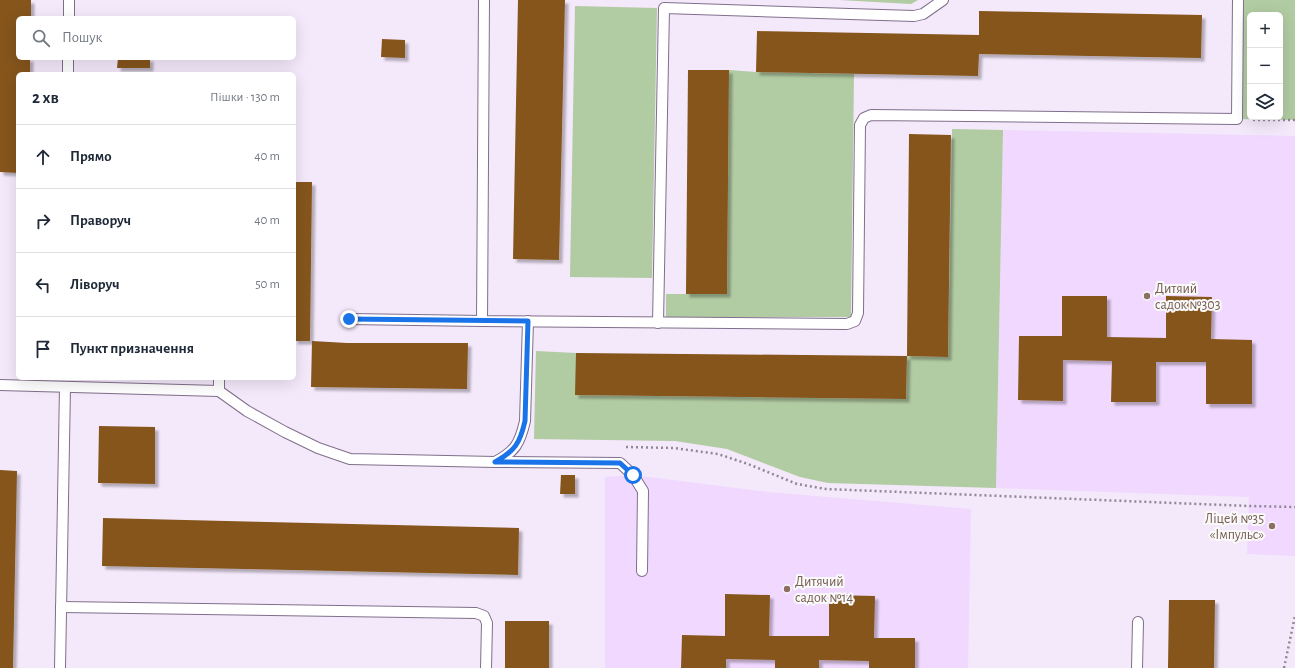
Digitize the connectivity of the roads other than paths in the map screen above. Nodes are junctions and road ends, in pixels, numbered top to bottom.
1 (69, 0) edge
2 (484, 0) edge
3 (943, 0) edge
4 (1238, 0) edge
5 (69, 16) edge
6 (68, 60) edge
7 (68, 72) edge
8 (349, 319) dead end
9 (482, 321) junction
10 (528, 321) junction
11 (658, 323) junction
12 (220, 380) edge
13 (0, 385) edge
14 (65, 387) junction
15 (219, 391) junction
16 (495, 462) junction
17 (642, 571) dead end
18 (61, 607) junction
19 (1138, 622) dead end
20 (60, 668) edge
21 (486, 668) edge
22 (1137, 668) edge

1 - 5 lane
2 - 9 lane
3 - 11 lane
4 - 11 lane
6 - 7 lane
8 - 9 lane
9 - 10 lane
10 - 11 lane
10 - 16 lane
12 - 15 lane
13 - 14 lane
14 - 15 lane
14 - 18 lane
15 - 16 lane
16 - 17 lane
18 - 20 lane
18 - 21 lane
19 - 22 lane

